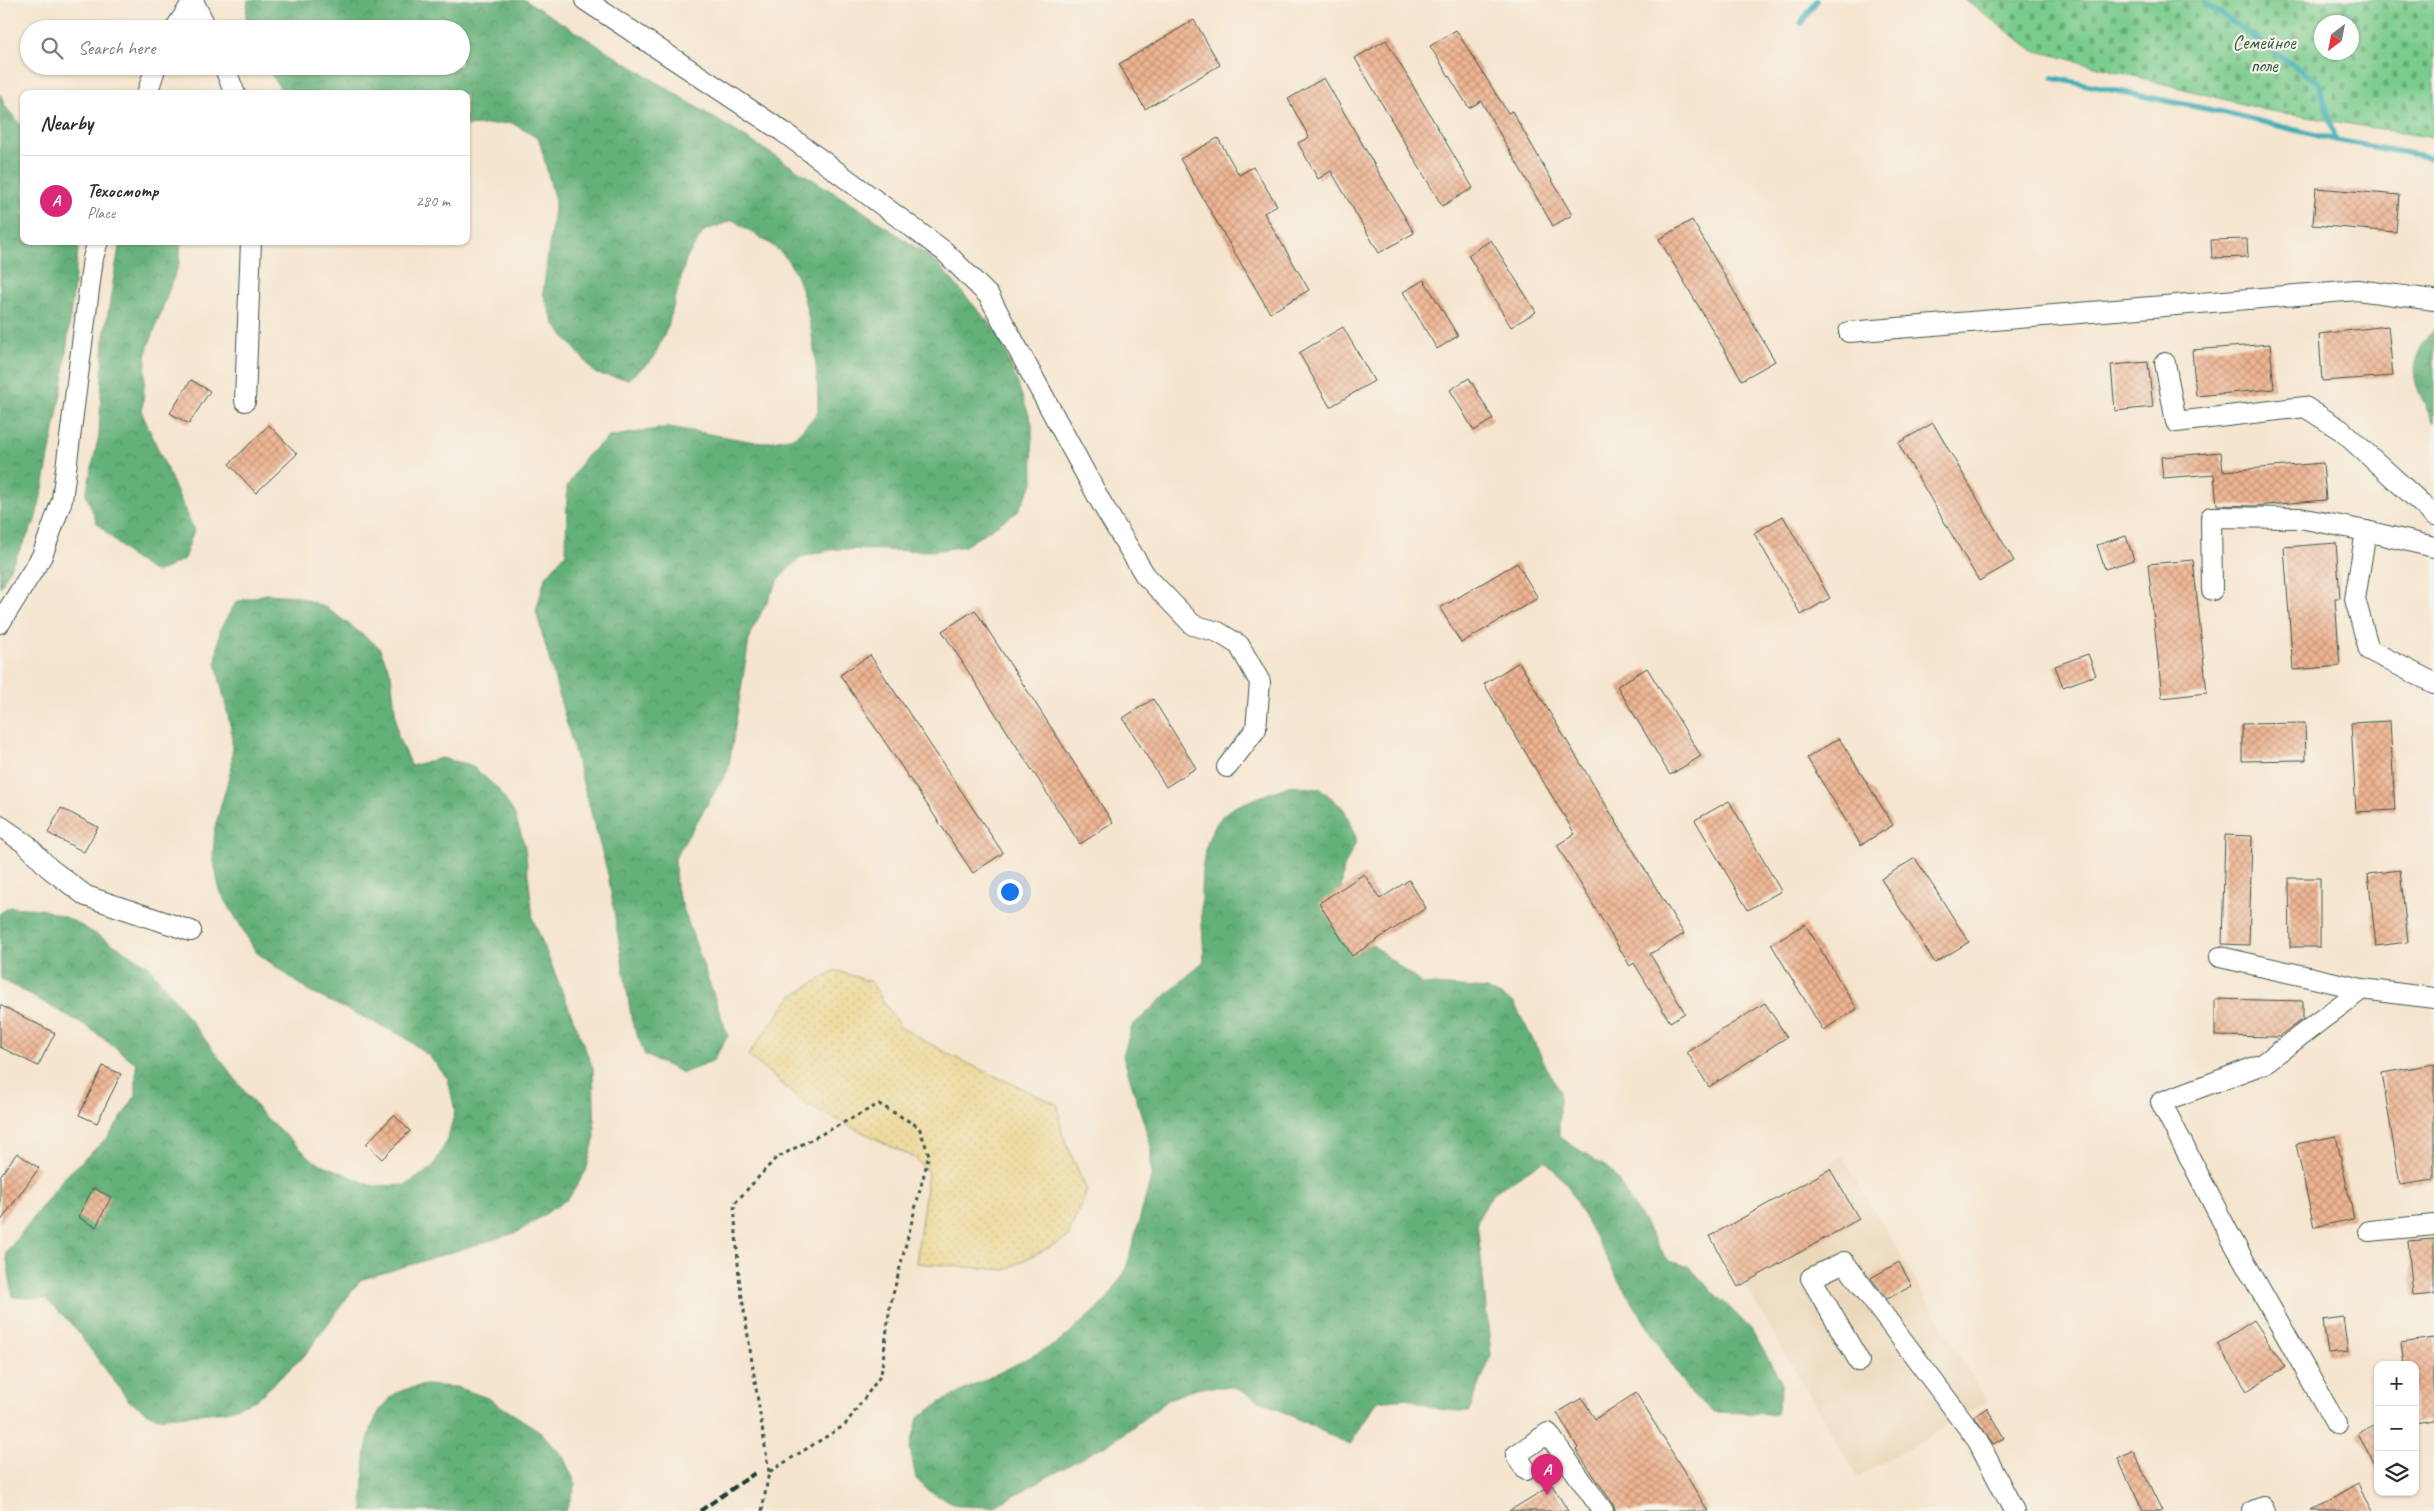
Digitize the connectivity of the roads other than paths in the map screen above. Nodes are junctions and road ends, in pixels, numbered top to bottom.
1 (194, 0) edge
2 (585, 0) edge
3 (182, 20) edge
4 (203, 20) edge
5 (153, 75) edge
6 (228, 75) edge
7 (148, 90) edge
8 (233, 90) edge
9 (97, 245) edge
10 (251, 245) edge
11 (2434, 300) edge
12 (1849, 332) dead end
13 (2165, 363) dead end
14 (245, 401) dead end
15 (2434, 515) edge
16 (2366, 531) junction
17 (2434, 547) edge
18 (2212, 590) dead end
19 (0, 623) edge
20 (2434, 683) edge
21 (1227, 767) dead end
22 (0, 826) edge
23 (191, 931) dead end
24 (2220, 956) dead end
25 (2362, 989) junction
26 (2434, 998) edge
27 (2434, 1225) edge
28 (2370, 1231) dead end
29 (1859, 1361) dead end
30 (2336, 1424) dead end
31 (1526, 1470) dead end
32 (1603, 1511) edge
33 (2014, 1511) edge
34 (2254, 1511) edge
35 (2265, 1511) edge

1 - 3 street
1 - 4 street
2 - 21 street
5 - 7 street
6 - 8 street
9 - 19 street
10 - 14 street
11 - 12 street
13 - 15 street
16 - 17 street
16 - 18 street
16 - 20 street
22 - 23 street
24 - 25 street
25 - 26 street
25 - 30 street
27 - 28 street
29 - 33 street
31 - 32 street
34 - 35 street

